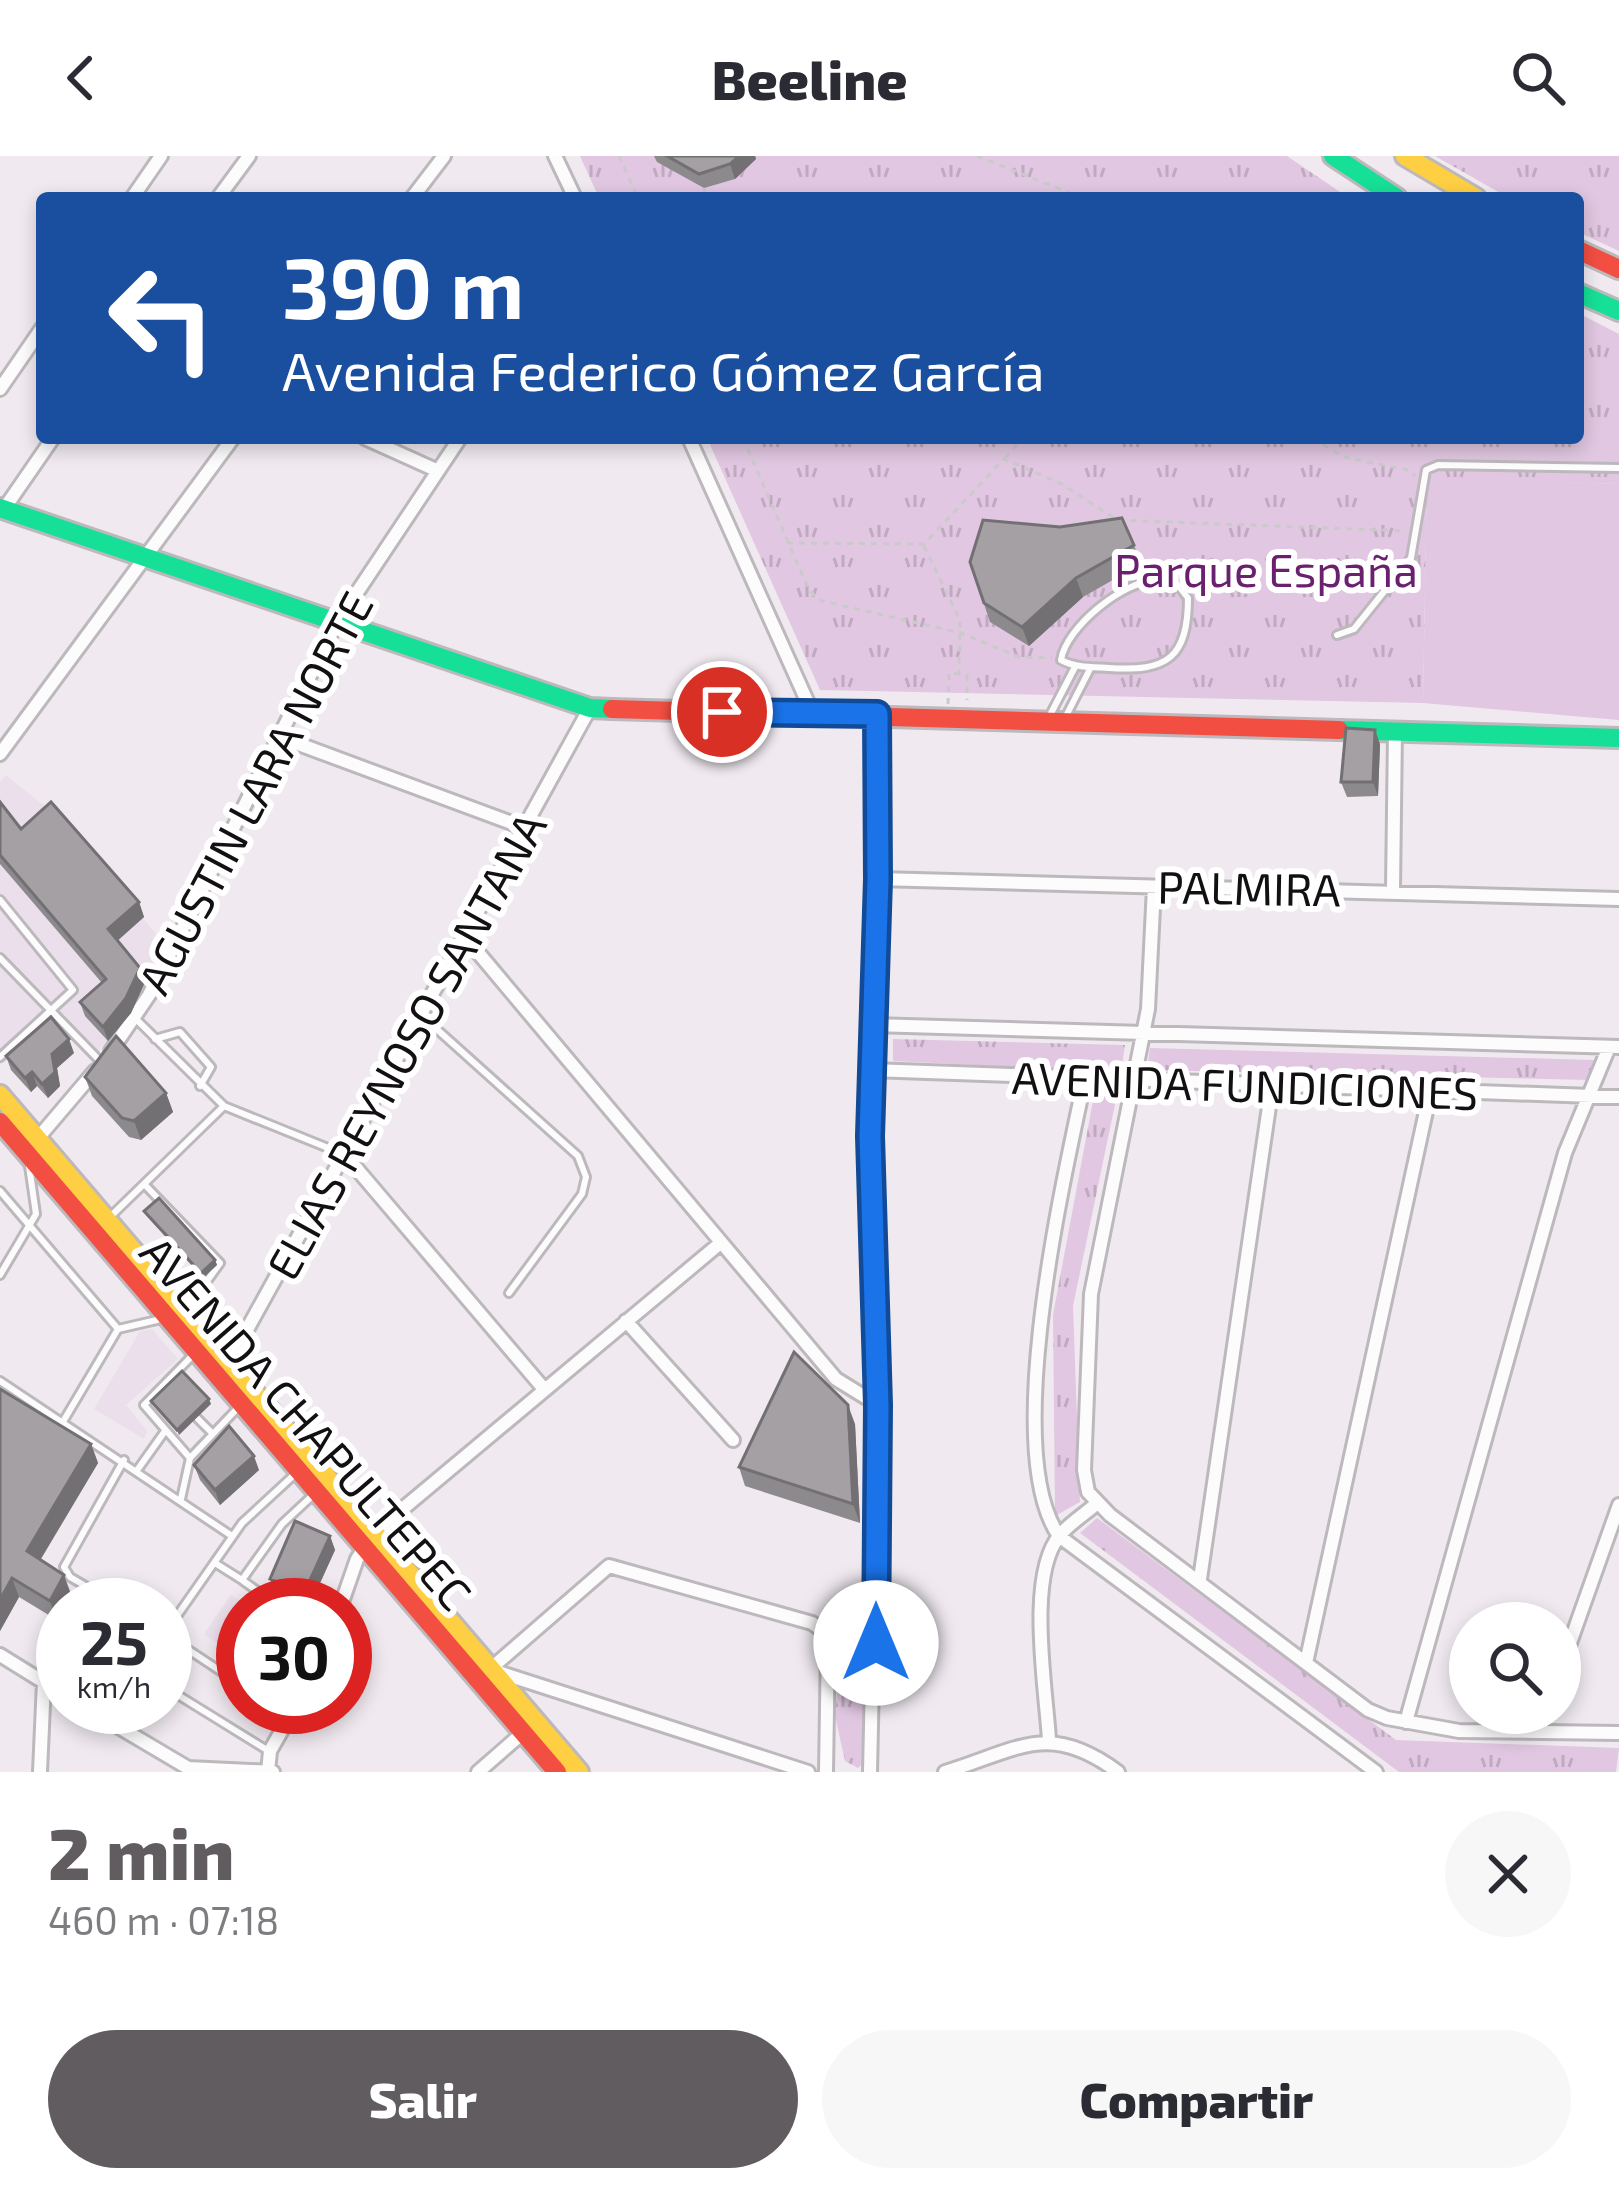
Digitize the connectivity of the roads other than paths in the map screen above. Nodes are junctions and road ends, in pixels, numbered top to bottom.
1 (161, 156) edge
2 (249, 156) edge
3 (444, 156) edge
4 (555, 156) edge
5 (1333, 156) edge
6 (1406, 156) edge
7 (136, 192) edge
8 (222, 192) edge
9 (417, 192) edge
10 (572, 192) edge
11 (1388, 192) edge
12 (1466, 192) edge
13 (1584, 253) edge
14 (1619, 269) edge
15 (1584, 296) edge
16 (1619, 311) edge
17 (36, 337) edge
18 (0, 389) edge
19 (49, 444) edge
20 (229, 444) edge
21 (378, 444) edge
22 (456, 444) edge
23 (692, 444) edge
24 (1619, 468) edge
25 (436, 470) junction
26 (1605, 472) junction
27 (1619, 478) edge
28 (2, 509) edge
29 (145, 557) junction
30 (336, 624) junction
31 (1337, 635) dead end
32 (1075, 667) junction
33 (1090, 667) junction
34 (590, 708) junction
35 (812, 712) junction
36 (877, 714) junction
37 (1057, 719) junction
38 (1395, 731) junction
39 (277, 736) junction
40 (1619, 738) edge
41 (0, 754) edge
42 (525, 828) junction
43 (878, 879) junction
44 (1154, 886) junction
45 (1393, 889) junction
46 (1619, 898) edge
47 (0, 900) edge
48 (465, 937) junction
49 (0, 958) edge
50 (50, 1013) junction
51 (422, 1015) junction
52 (135, 1018) junction
53 (872, 1025) junction
54 (1142, 1033) junction
55 (155, 1039) junction
56 (1614, 1047) edge
57 (0, 1057) edge
58 (102, 1063) junction
59 (872, 1070) junction
60 (1085, 1078) junction
61 (1130, 1079) junction
62 (200, 1086) junction
63 (1272, 1086) junction
64 (1430, 1093) junction
65 (0, 1095) edge
66 (1593, 1096) junction
67 (1619, 1097) edge
68 (224, 1106) junction
69 (2, 1124) edge
70 (32, 1145) junction
71 (345, 1155) junction
72 (146, 1186) junction
73 (0, 1191) edge
74 (30, 1226) junction
75 (99, 1227) junction
76 (718, 1245) junction
77 (0, 1276) edge
78 (130, 1279) junction
79 (509, 1293) dead end
80 (185, 1311) junction
81 (163, 1318) junction
82 (626, 1321) junction
83 (118, 1329) junction
84 (202, 1347) junction
85 (224, 1372) junction
86 (0, 1381) edge
87 (544, 1389) junction
88 (246, 1398) junction
89 (878, 1405) junction
90 (196, 1418) edge
91 (64, 1420) junction
92 (165, 1431) junction
93 (211, 1432) junction
94 (734, 1440) dead end
95 (190, 1458) junction
96 (124, 1460) junction
97 (304, 1466) junction
98 (138, 1469) junction
99 (322, 1486) junction
100 (181, 1499) junction
101 (1096, 1504) junction
102 (1619, 1504) edge
103 (232, 1536) junction
104 (1059, 1536) junction
105 (369, 1539) junction
106 (215, 1562) junction
107 (72, 1578) edge
108 (239, 1578) edge
109 (243, 1578) edge
110 (352, 1578) edge
111 (1200, 1579) junction
112 (192, 1595) edge
113 (1581, 1612) edge
114 (0, 1655) edge
115 (1306, 1663) junction
116 (484, 1675) junction
117 (36, 1677) edge
118 (192, 1703) edge
119 (1406, 1722) junction
120 (530, 1727) junction
121 (1449, 1729) edge
122 (1581, 1732) edge
123 (1619, 1733) edge
124 (42, 1734) edge
125 (129, 1734) edge
126 (280, 1734) edge
127 (1049, 1740) junction
128 (270, 1751) junction
129 (166, 1765) edge
130 (40, 1772) edge
131 (270, 1772) edge
132 (478, 1772) edge
133 (557, 1772) edge
134 (579, 1772) edge
135 (808, 1772) edge
136 (826, 1772) edge
137 (870, 1772) edge
138 (945, 1772) edge
139 (1118, 1772) edge
140 (1376, 1772) edge

1 - 7 street
2 - 8 street
3 - 9 street
4 - 10 street
5 - 11 main road
6 - 12 main road
13 - 14 main road
15 - 16 main road
17 - 18 street
19 - 28 street
20 - 29 street
21 - 25 street
22 - 25 street, AGUSTIN LARA NORTE
23 - 35 street
24 - 26 lane
25 - 30 street, AGUSTIN LARA NORTE
26 - 27 lane
26 - 31 lane
28 - 29 main road
29 - 30 main road
29 - 41 street
30 - 34 main road
30 - 39 street, AGUSTIN LARA NORTE
32 - 33 lane
32 - 33 lane
32 - 37 lane
33 - 37 lane
34 - 35 main road
34 - 42 street, ELIAS REYNOSO SANTANA
35 - 36 main road
36 - 37 main road
36 - 43 street
37 - 38 main road
38 - 40 main road
38 - 45 street
39 - 42 street
39 - 52 street, AGUSTIN LARA NORTE
42 - 48 street, ELIAS REYNOSO SANTANA
43 - 44 street, PALMIRA
43 - 53 street
44 - 45 street, PALMIRA
44 - 54 street
45 - 46 street, PALMIRA
47 - 50 lane
48 - 51 street, ELIAS REYNOSO SANTANA
48 - 76 street
49 - 50 lane
50 - 57 lane
50 - 58 lane
51 - 71 street, ELIAS REYNOSO SANTANA
51 - 79 lane
52 - 55 lane
52 - 58 street, AGUSTIN LARA NORTE
53 - 54 street, AVENIDA FUNDICIONES
53 - 59 street
54 - 56 street, AVENIDA FUNDICIONES
54 - 61 street
55 - 62 lane
55 - 62 lane
56 - 66 street
58 - 70 street, AGUSTIN LARA NORTE
59 - 60 street, AVENIDA FUNDICIONES
59 - 89 street
60 - 61 street, AVENIDA FUNDICIONES
60 - 104 street
61 - 63 street, AVENIDA FUNDICIONES
61 - 101 street
62 - 68 lane
63 - 64 street, AVENIDA FUNDICIONES
63 - 111 street
64 - 66 street, AVENIDA FUNDICIONES
64 - 115 street
65 - 70 main road
66 - 67 street, AVENIDA FUNDICIONES
66 - 119 street
68 - 71 lane
68 - 72 lane
69 - 70 main road, AVENIDA CHAPULTEPEC
70 - 74 lane
70 - 75 main road, AVENIDA CHAPULTEPEC
71 - 85 street, ELIAS REYNOSO SANTANA
71 - 87 street
72 - 75 lane
72 - 80 lane
73 - 74 lane
74 - 77 lane
74 - 83 lane
75 - 78 main road, AVENIDA CHAPULTEPEC
75 - 80 main road
76 - 82 street
76 - 89 street
78 - 80 main road
78 - 81 main road, AVENIDA CHAPULTEPEC
80 - 84 main road
81 - 83 lane
81 - 84 main road, AVENIDA CHAPULTEPEC
82 - 87 street
82 - 94 street
83 - 91 lane
84 - 85 main road, AVENIDA CHAPULTEPEC
84 - 92 lane
85 - 88 main road, AVENIDA CHAPULTEPEC
86 - 91 lane
87 - 105 street
88 - 93 lane
88 - 97 main road, AVENIDA CHAPULTEPEC
89 - 137 street
90 - 93 lane
91 - 96 lane
92 - 95 lane
92 - 98 lane
93 - 95 lane
95 - 100 lane
96 - 98 lane
96 - 107 lane
97 - 99 main road, AVENIDA CHAPULTEPEC
97 - 103 lane
98 - 100 lane
99 - 105 main road, AVENIDA CHAPULTEPEC
99 - 109 lane
100 - 103 lane
101 - 104 street
101 - 111 street
102 - 113 street
103 - 106 lane
104 - 127 street
104 - 140 street
105 - 110 street
105 - 116 main road, AVENIDA CHAPULTEPEC
106 - 108 lane
106 - 112 lane
111 - 115 street
114 - 117 street
115 - 119 street
116 - 120 main road, AVENIDA CHAPULTEPEC
116 - 135 street
116 - 136 street
118 - 128 lane
119 - 121 street
120 - 132 street
120 - 133 main road, AVENIDA CHAPULTEPEC
120 - 134 main road
122 - 123 street
124 - 130 street
125 - 129 street
126 - 128 street
127 - 138 street
127 - 139 street
128 - 131 street
129 - 131 street

